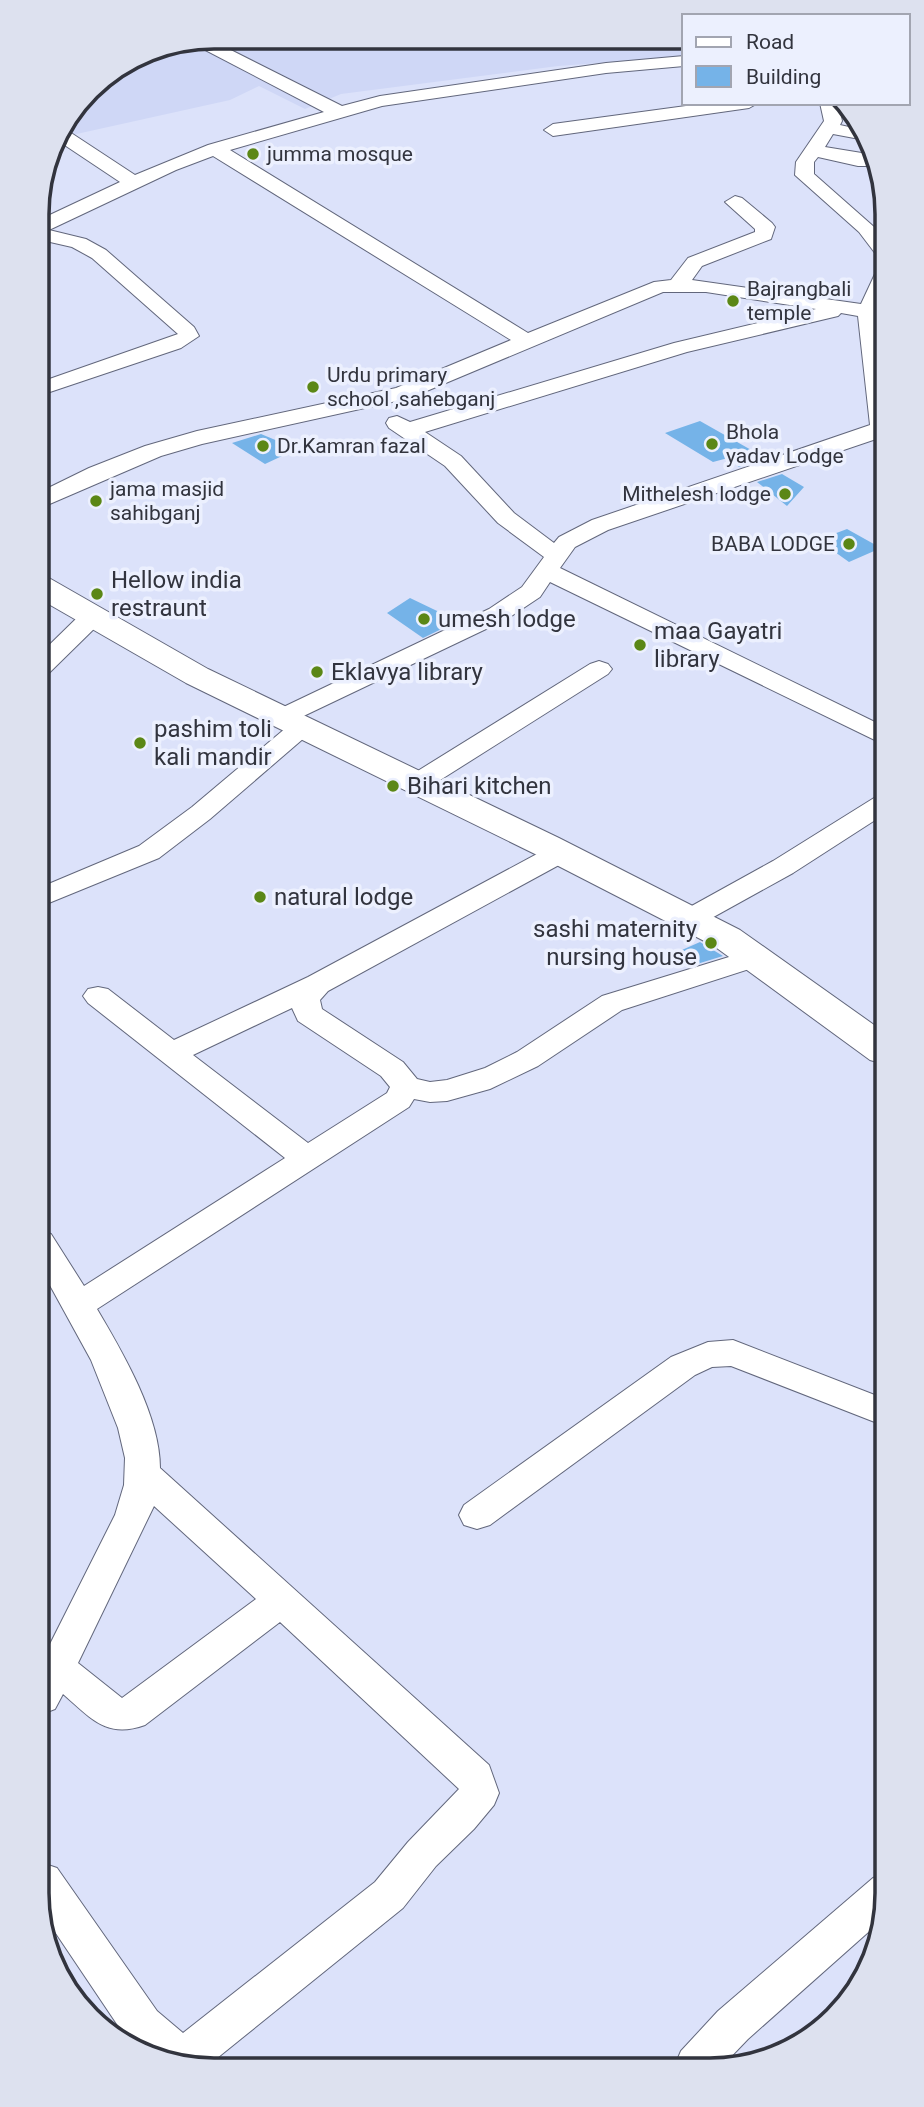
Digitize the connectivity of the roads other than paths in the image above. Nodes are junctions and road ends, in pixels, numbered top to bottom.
1 (215, 49) edge
2 (682, 61) edge
3 (734, 105) edge
4 (339, 111) junction
5 (830, 116) edge
6 (850, 128) edge
7 (553, 130) dead end
8 (68, 138) edge
9 (215, 149) junction
10 (814, 150) junction
11 (865, 160) edge
12 (133, 182) junction
13 (734, 202) dead end
14 (49, 221) edge
15 (49, 229) edge
16 (875, 237) edge
17 (677, 286) junction
18 (875, 292) edge
19 (866, 310) edge
20 (527, 341) junction
21 (875, 378) edge
22 (49, 386) edge
23 (365, 402) junction
24 (407, 430) junction
25 (875, 432) edge
26 (49, 497) edge
27 (552, 564) junction
28 (49, 592) edge
29 (92, 617) junction
30 (49, 659) edge
31 (599, 669) dead end
32 (292, 722) junction
33 (875, 732) edge
34 (416, 783) junction
35 (875, 809) edge
36 (560, 853) junction
37 (49, 894) edge
38 (690, 919) junction
39 (755, 958) junction
40 (318, 984) junction
41 (98, 996) dead end
42 (875, 1045) edge
43 (171, 1053) junction
44 (406, 1086) junction
45 (307, 1159) junction
46 (49, 1256) edge
47 (80, 1304) junction
48 (875, 1409) edge
49 (142, 1473) junction
50 (477, 1515) dead end
51 (282, 1600) junction
52 (49, 1683) edge
53 (49, 1890) edge
54 (875, 1901) edge
55 (173, 2052) edge
56 (195, 2057) edge
57 (702, 2058) edge

1 - 4 street
2 - 4 street
3 - 7 street
4 - 9 street
5 - 6 street
5 - 10 street
8 - 12 street
9 - 12 street
9 - 20 street
10 - 11 street
10 - 16 street
12 - 14 street
13 - 17 street
15 - 22 street
17 - 19 street
17 - 20 street
18 - 19 street
19 - 21 street
19 - 24 street
20 - 23 street
23 - 24 street
23 - 26 street
24 - 27 street
25 - 27 street
27 - 32 street
27 - 33 street
28 - 29 main road
29 - 30 street
29 - 32 main road
31 - 34 street
32 - 34 main road
32 - 37 street
34 - 36 main road
35 - 38 street
36 - 38 main road
36 - 40 street
38 - 39 main road
39 - 42 main road
39 - 44 street
40 - 43 street
40 - 44 street
41 - 43 street
43 - 45 street
44 - 45 street
45 - 47 street
46 - 47 street
47 - 49 street
48 - 50 street
49 - 51 street
49 - 52 street
51 - 52 street
51 - 56 street
53 - 55 street
54 - 57 street

